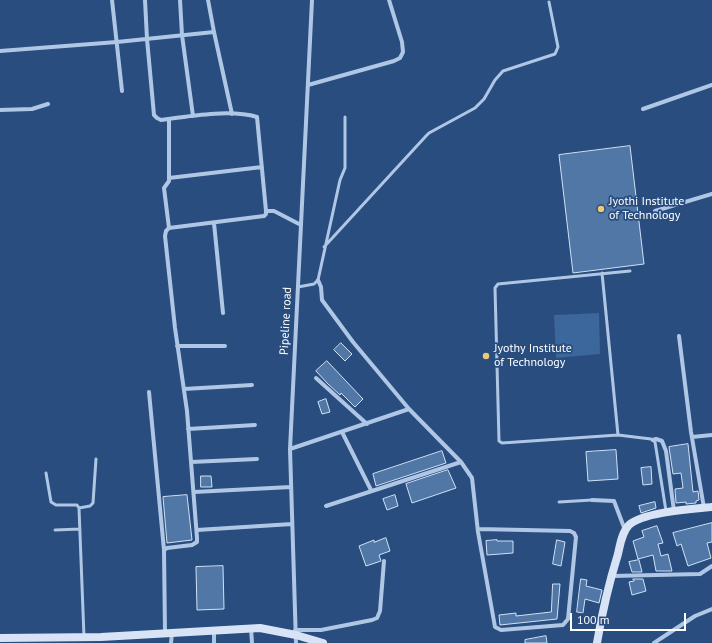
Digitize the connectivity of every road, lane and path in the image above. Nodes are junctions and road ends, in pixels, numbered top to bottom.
1 (112, 0) edge
2 (145, 0) edge
3 (180, 0) edge
4 (208, 0) edge
5 (312, 0) edge
6 (389, 0) edge
7 (549, 2) dead end
8 (214, 32) junction
9 (182, 36) junction
10 (147, 39) junction
11 (117, 42) junction
12 (0, 51) edge
13 (308, 85) junction
14 (712, 85) edge
15 (122, 91) dead end
16 (48, 104) dead end
17 (643, 109) dead end
18 (0, 110) edge
19 (232, 114) junction
20 (193, 116) junction
21 (345, 117) dead end
22 (169, 119) junction
23 (262, 167) junction
24 (169, 178) junction
25 (712, 194) edge
26 (266, 211) junction
27 (655, 211) dead end
28 (214, 223) junction
29 (301, 225) junction
30 (169, 228) junction
31 (324, 248) junction
32 (630, 271) dead end
33 (602, 273) junction
34 (318, 280) junction
35 (298, 287) junction
36 (223, 313) dead end
37 (679, 336) dead end
38 (178, 346) junction
39 (225, 346) dead end
40 (316, 378) dead end
41 (252, 385) dead end
42 (184, 389) junction
43 (149, 392) dead end
44 (409, 409) junction
45 (367, 424) junction
46 (255, 425) dead end
47 (188, 429) junction
48 (342, 432) junction
49 (618, 435) junction
50 (712, 435) edge
51 (692, 437) junction
52 (653, 440) junction
53 (290, 449) junction
54 (96, 459) dead end
55 (257, 459) dead end
56 (191, 462) junction
57 (461, 462) junction
58 (46, 473) dead end
59 (291, 486) junction
60 (371, 490) junction
61 (194, 492) junction
62 (592, 500) joint
63 (559, 502) dead end
64 (326, 506) dead end
65 (708, 507) edge
66 (79, 508) junction
67 (670, 512) junction
68 (292, 524) junction
69 (80, 529) junction
70 (479, 529) junction
71 (54, 530) dead end
72 (197, 530) junction
73 (625, 530) junction
74 (164, 550) junction
75 (384, 560) dead end
76 (712, 566) edge
77 (612, 576) junction
78 (712, 610) edge
79 (251, 628) junction
80 (214, 631) junction
81 (169, 633) junction
82 (296, 636) edge
83 (84, 637) junction
84 (0, 638) edge
85 (119, 639) edge
86 (33, 640) edge
87 (73, 640) edge
88 (171, 643) edge
89 (214, 643) edge
90 (252, 643) edge
91 (323, 643) edge
92 (597, 643) edge
93 (654, 643) edge

1 - 11 street
2 - 10 street
3 - 9 street
4 - 8 street
5 - 13 street, Pipeline road
6 - 13 street
7 - 31 lane
8 - 9 street
8 - 19 street
9 - 10 street
9 - 20 street
10 - 11 street
10 - 22 street
11 - 12 street
11 - 15 street
13 - 29 street, Pipeline road
14 - 17 street
16 - 18 street
19 - 20 street
19 - 23 street
20 - 22 street
21 - 31 lane
22 - 24 street
23 - 24 street
23 - 26 street
24 - 30 street
25 - 27 street
26 - 28 street
26 - 29 street
28 - 30 street
28 - 36 street
29 - 35 street, Pipeline road
30 - 38 street
31 - 34 lane
32 - 33 lane
33 - 49 lane
33 - 49 lane
34 - 35 lane
34 - 44 street
35 - 53 street, Pipeline road
37 - 51 street
38 - 39 street
38 - 42 street
40 - 45 street
41 - 42 street
42 - 47 street
43 - 74 street
44 - 45 street
44 - 57 street
45 - 48 street
46 - 47 street
47 - 56 street
48 - 53 street
48 - 60 street
49 - 52 lane
50 - 51 street
51 - 65 street
52 - 67 lane
52 - 67 street
53 - 59 street, Pipeline road
54 - 66 lane
55 - 56 street
56 - 61 street
57 - 60 street
57 - 70 street
58 - 66 lane
59 - 61 street
59 - 68 street, Pipeline road
60 - 64 street
61 - 72 street
62 - 63 lane
62 - 73 street
65 - 67 street
66 - 69 lane
67 - 73 street
68 - 72 street
68 - 82 street, Pipeline road
69 - 71 lane
69 - 83 lane
70 - 70 street
72 - 74 street
73 - 77 street
74 - 81 street
75 - 82 street
76 - 77 street
77 - 92 street
78 - 93 street
79 - 80 street
79 - 82 street
79 - 90 street
80 - 81 street
80 - 89 street
81 - 85 street
81 - 88 street
82 - 91 street
83 - 85 street
83 - 87 street
84 - 86 street
86 - 87 street

